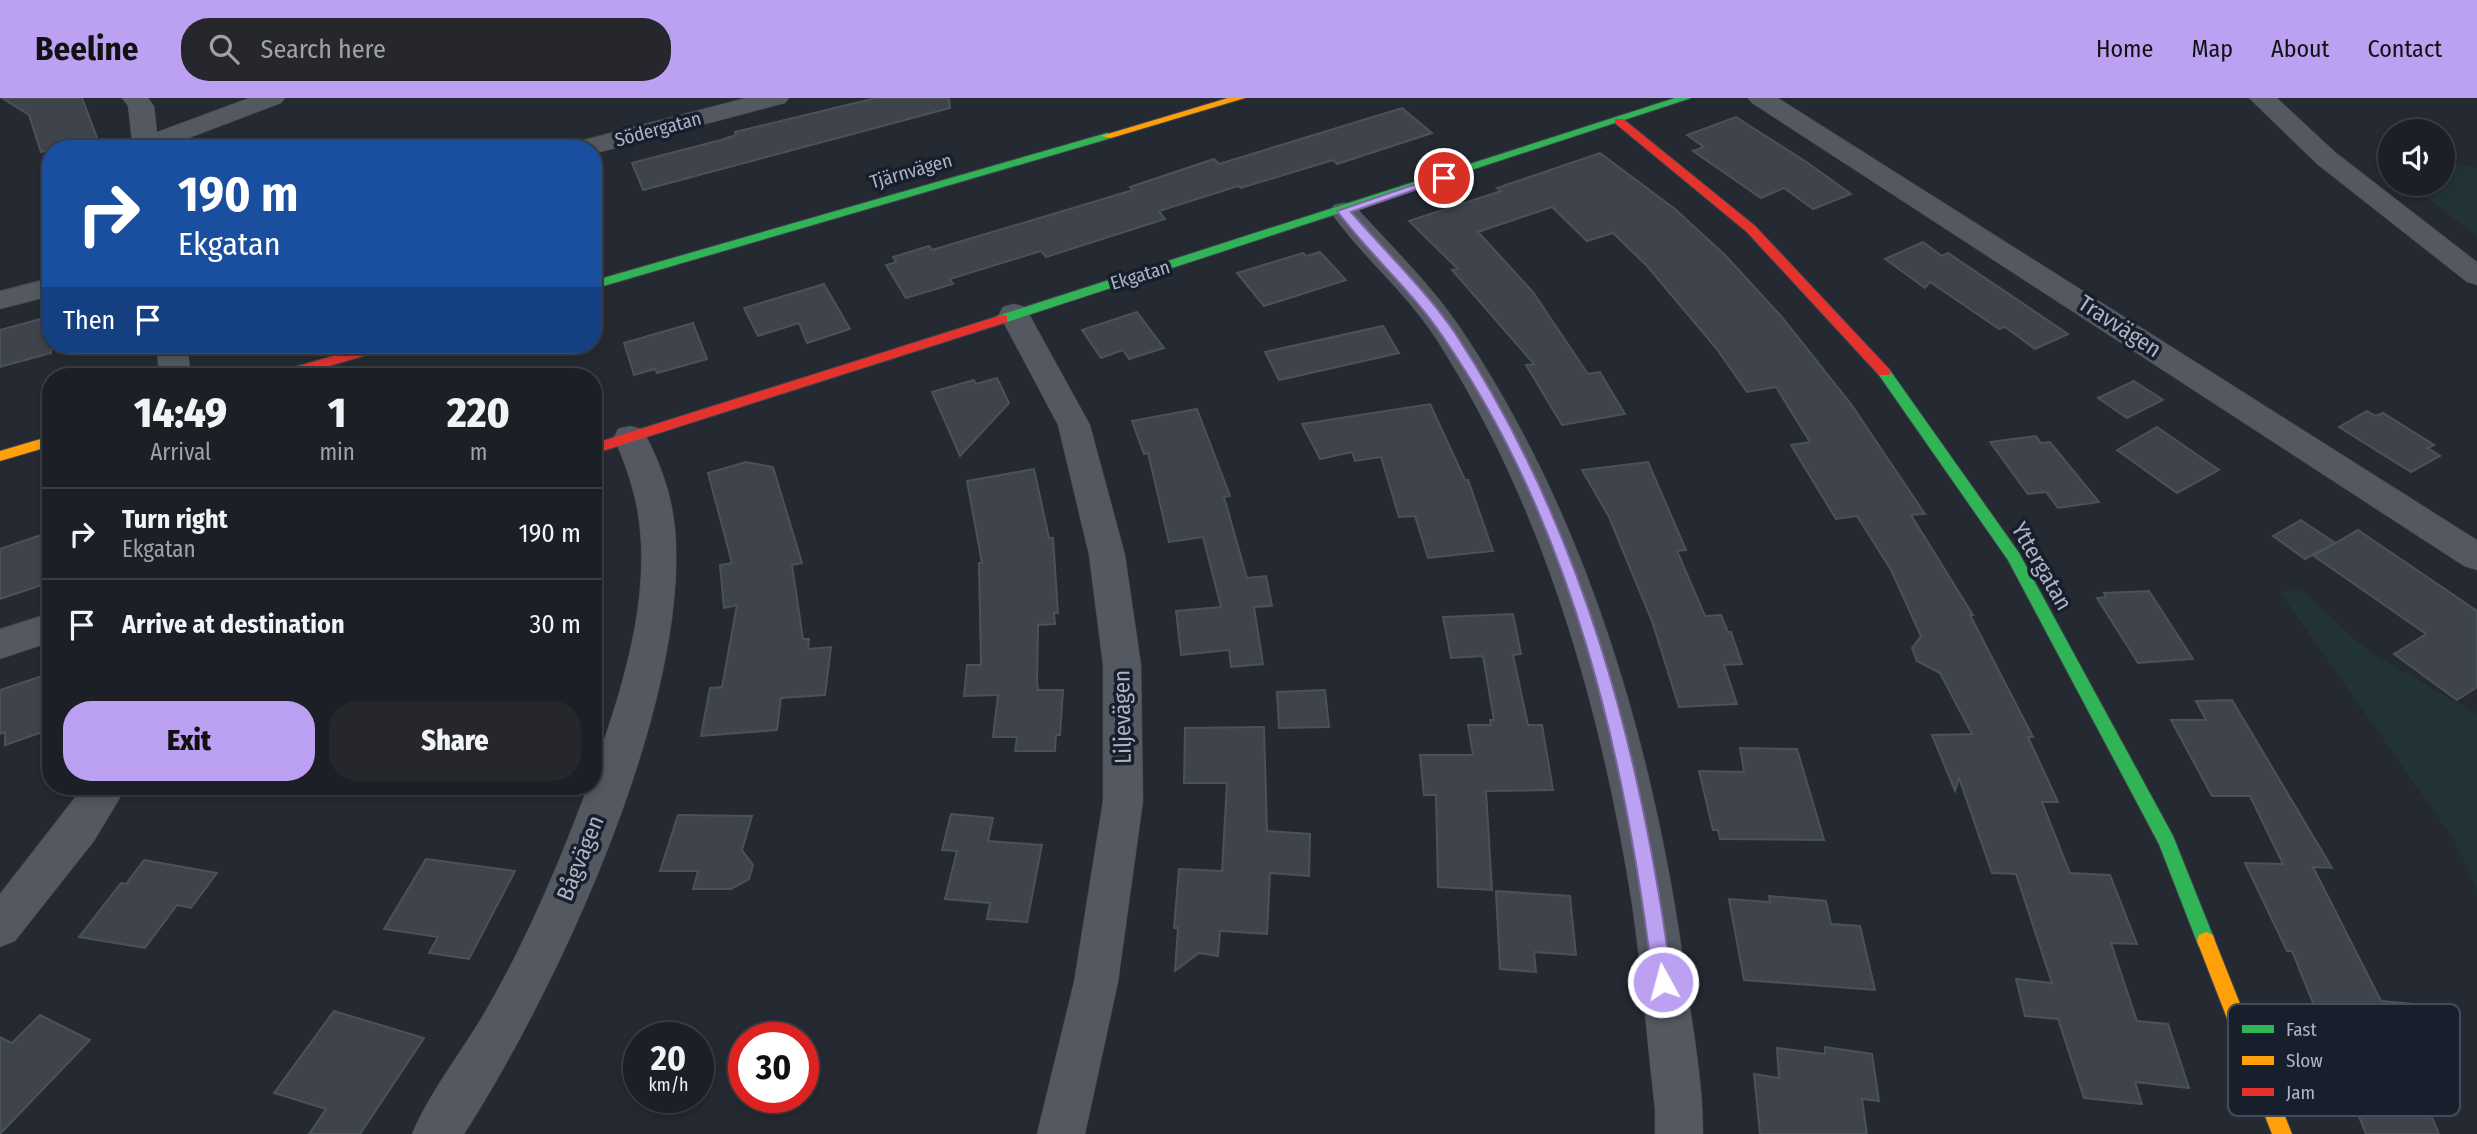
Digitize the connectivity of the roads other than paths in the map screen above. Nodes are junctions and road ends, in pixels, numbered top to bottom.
1 (135, 98) edge
2 (272, 98) edge
3 (776, 98) edge
4 (1240, 98) edge
5 (1686, 98) edge
6 (1761, 98) edge
7 (2262, 98) edge
8 (1619, 121) junction
9 (145, 140) edge
10 (164, 140) edge
11 (602, 144) edge
12 (1343, 211) junction
13 (2477, 276) edge
14 (602, 282) edge
15 (42, 289) edge
16 (0, 300) edge
17 (1014, 314) junction
18 (355, 354) edge
19 (307, 368) edge
20 (612, 443) edge
21 (42, 444) edge
22 (0, 456) edge
23 (2477, 557) edge
24 (42, 631) edge
25 (0, 644) edge
26 (101, 795) edge
27 (0, 927) edge
28 (2231, 1004) edge
29 (2275, 1116) edge
30 (436, 1134) edge
31 (1061, 1134) edge
32 (1679, 1134) edge
33 (2282, 1134) edge

1 - 9 street
2 - 10 street
3 - 11 street, Södergatan
4 - 14 street, Tjärnvägen
5 - 8 street, Ekgatan
6 - 23 street, Travvägen
7 - 13 street
8 - 12 street, Ekgatan
8 - 28 street, Yttergatan
12 - 17 street, Ekgatan
12 - 32 street
15 - 16 street
17 - 20 street, Ekgatan
17 - 31 street, Liljevägen
18 - 19 street
20 - 30 street, Bågvägen
21 - 22 street
24 - 25 street
26 - 27 street
29 - 33 street, Yttergatan

